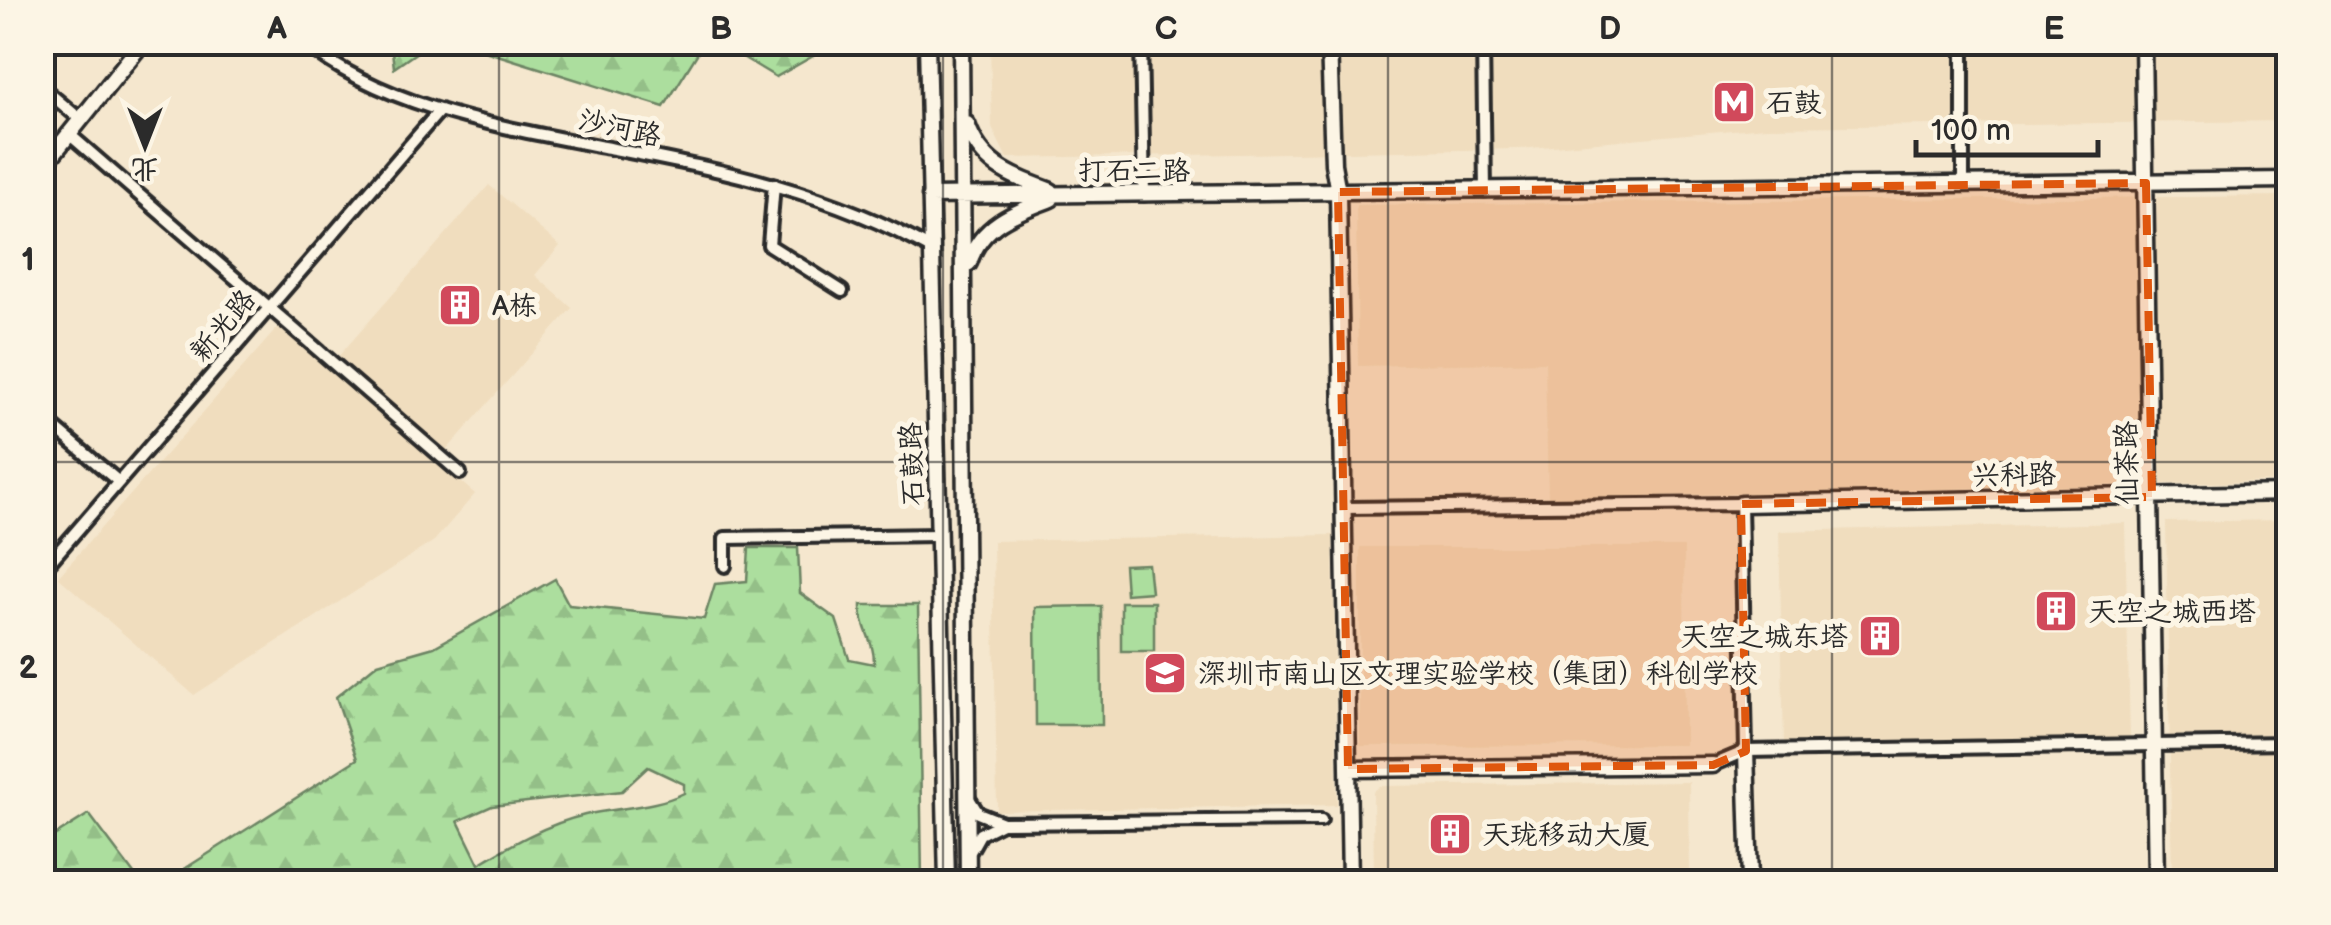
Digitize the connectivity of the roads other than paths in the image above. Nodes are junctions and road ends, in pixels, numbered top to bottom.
1 (144, 42) edge
2 (303, 42) edge
3 (927, 42) edge
4 (961, 42) edge
5 (1142, 42) edge
6 (1330, 42) edge
7 (1482, 42) edge
8 (1964, 42) edge
9 (2143, 42) edge
10 (42, 88) edge
11 (963, 109) junction
12 (440, 110) junction
13 (81, 120) junction
14 (70, 134) junction
15 (42, 168) edge
16 (2288, 180) edge
17 (2146, 183) junction
18 (774, 184) junction
19 (1963, 185) junction
20 (1484, 191) junction
21 (1338, 192) junction
22 (1060, 195) junction
23 (1144, 195) junction
24 (930, 196) junction
25 (964, 196) junction
26 (931, 249) junction
27 (966, 283) junction
28 (842, 291) dead end
29 (268, 306) junction
30 (42, 417) edge
31 (460, 473) dead end
32 (118, 482) junction
33 (2288, 493) edge
34 (2152, 497) junction
35 (1741, 504) junction
36 (1344, 508) junction
37 (939, 535) junction
38 (725, 566) dead end
39 (42, 571) edge
40 (2288, 743) edge
41 (2152, 745) junction
42 (1746, 752) junction
43 (1713, 765) joint
44 (1348, 769) junction
45 (966, 792) junction
46 (1321, 820) dead end
47 (1002, 823) junction
48 (967, 859) junction
49 (947, 882) edge
50 (968, 882) edge
51 (1350, 882) edge
52 (1750, 882) edge
53 (2156, 882) edge

1 - 13 main road
2 - 12 street, 沙河路
3 - 24 main road, 石鼓路
4 - 11 main road, 石鼓路
5 - 23 street
6 - 21 main road
7 - 20 street
8 - 19 street
9 - 17 main road, 仙茶路
10 - 13 street
11 - 22 main road
11 - 25 main road, 石鼓路
12 - 18 street, 沙河路
12 - 29 street, 新光路
13 - 14 main road
14 - 15 main road
14 - 29 street
16 - 17 main road
17 - 19 main road, 打石二路
17 - 34 main road, 仙茶路
18 - 26 street, 沙河路
18 - 28 street
19 - 20 main road, 打石二路
20 - 21 main road, 打石二路
21 - 23 main road, 打石二路
21 - 36 main road
22 - 23 main road, 打石二路
22 - 25 main road, 打石二路
22 - 27 main road
24 - 25 main road, 打石二路
24 - 26 main road, 石鼓路
25 - 27 main road, 石鼓路
26 - 37 main road, 石鼓路
27 - 45 main road, 石鼓路
29 - 31 street
29 - 32 street, 新光路
30 - 32 street
32 - 39 street, 新光路
33 - 34 main road, 兴科路
34 - 35 main road, 兴科路
34 - 41 main road, 仙茶路
35 - 36 street
35 - 42 street
36 - 44 main road
37 - 38 street
37 - 49 main road, 石鼓路
40 - 41 street
41 - 42 street
41 - 53 main road, 仙茶路
42 - 43 street
42 - 52 main road
43 - 44 main road
44 - 51 main road
45 - 47 street
45 - 48 main road, 石鼓路
46 - 47 street
47 - 48 street
48 - 50 main road, 石鼓路

